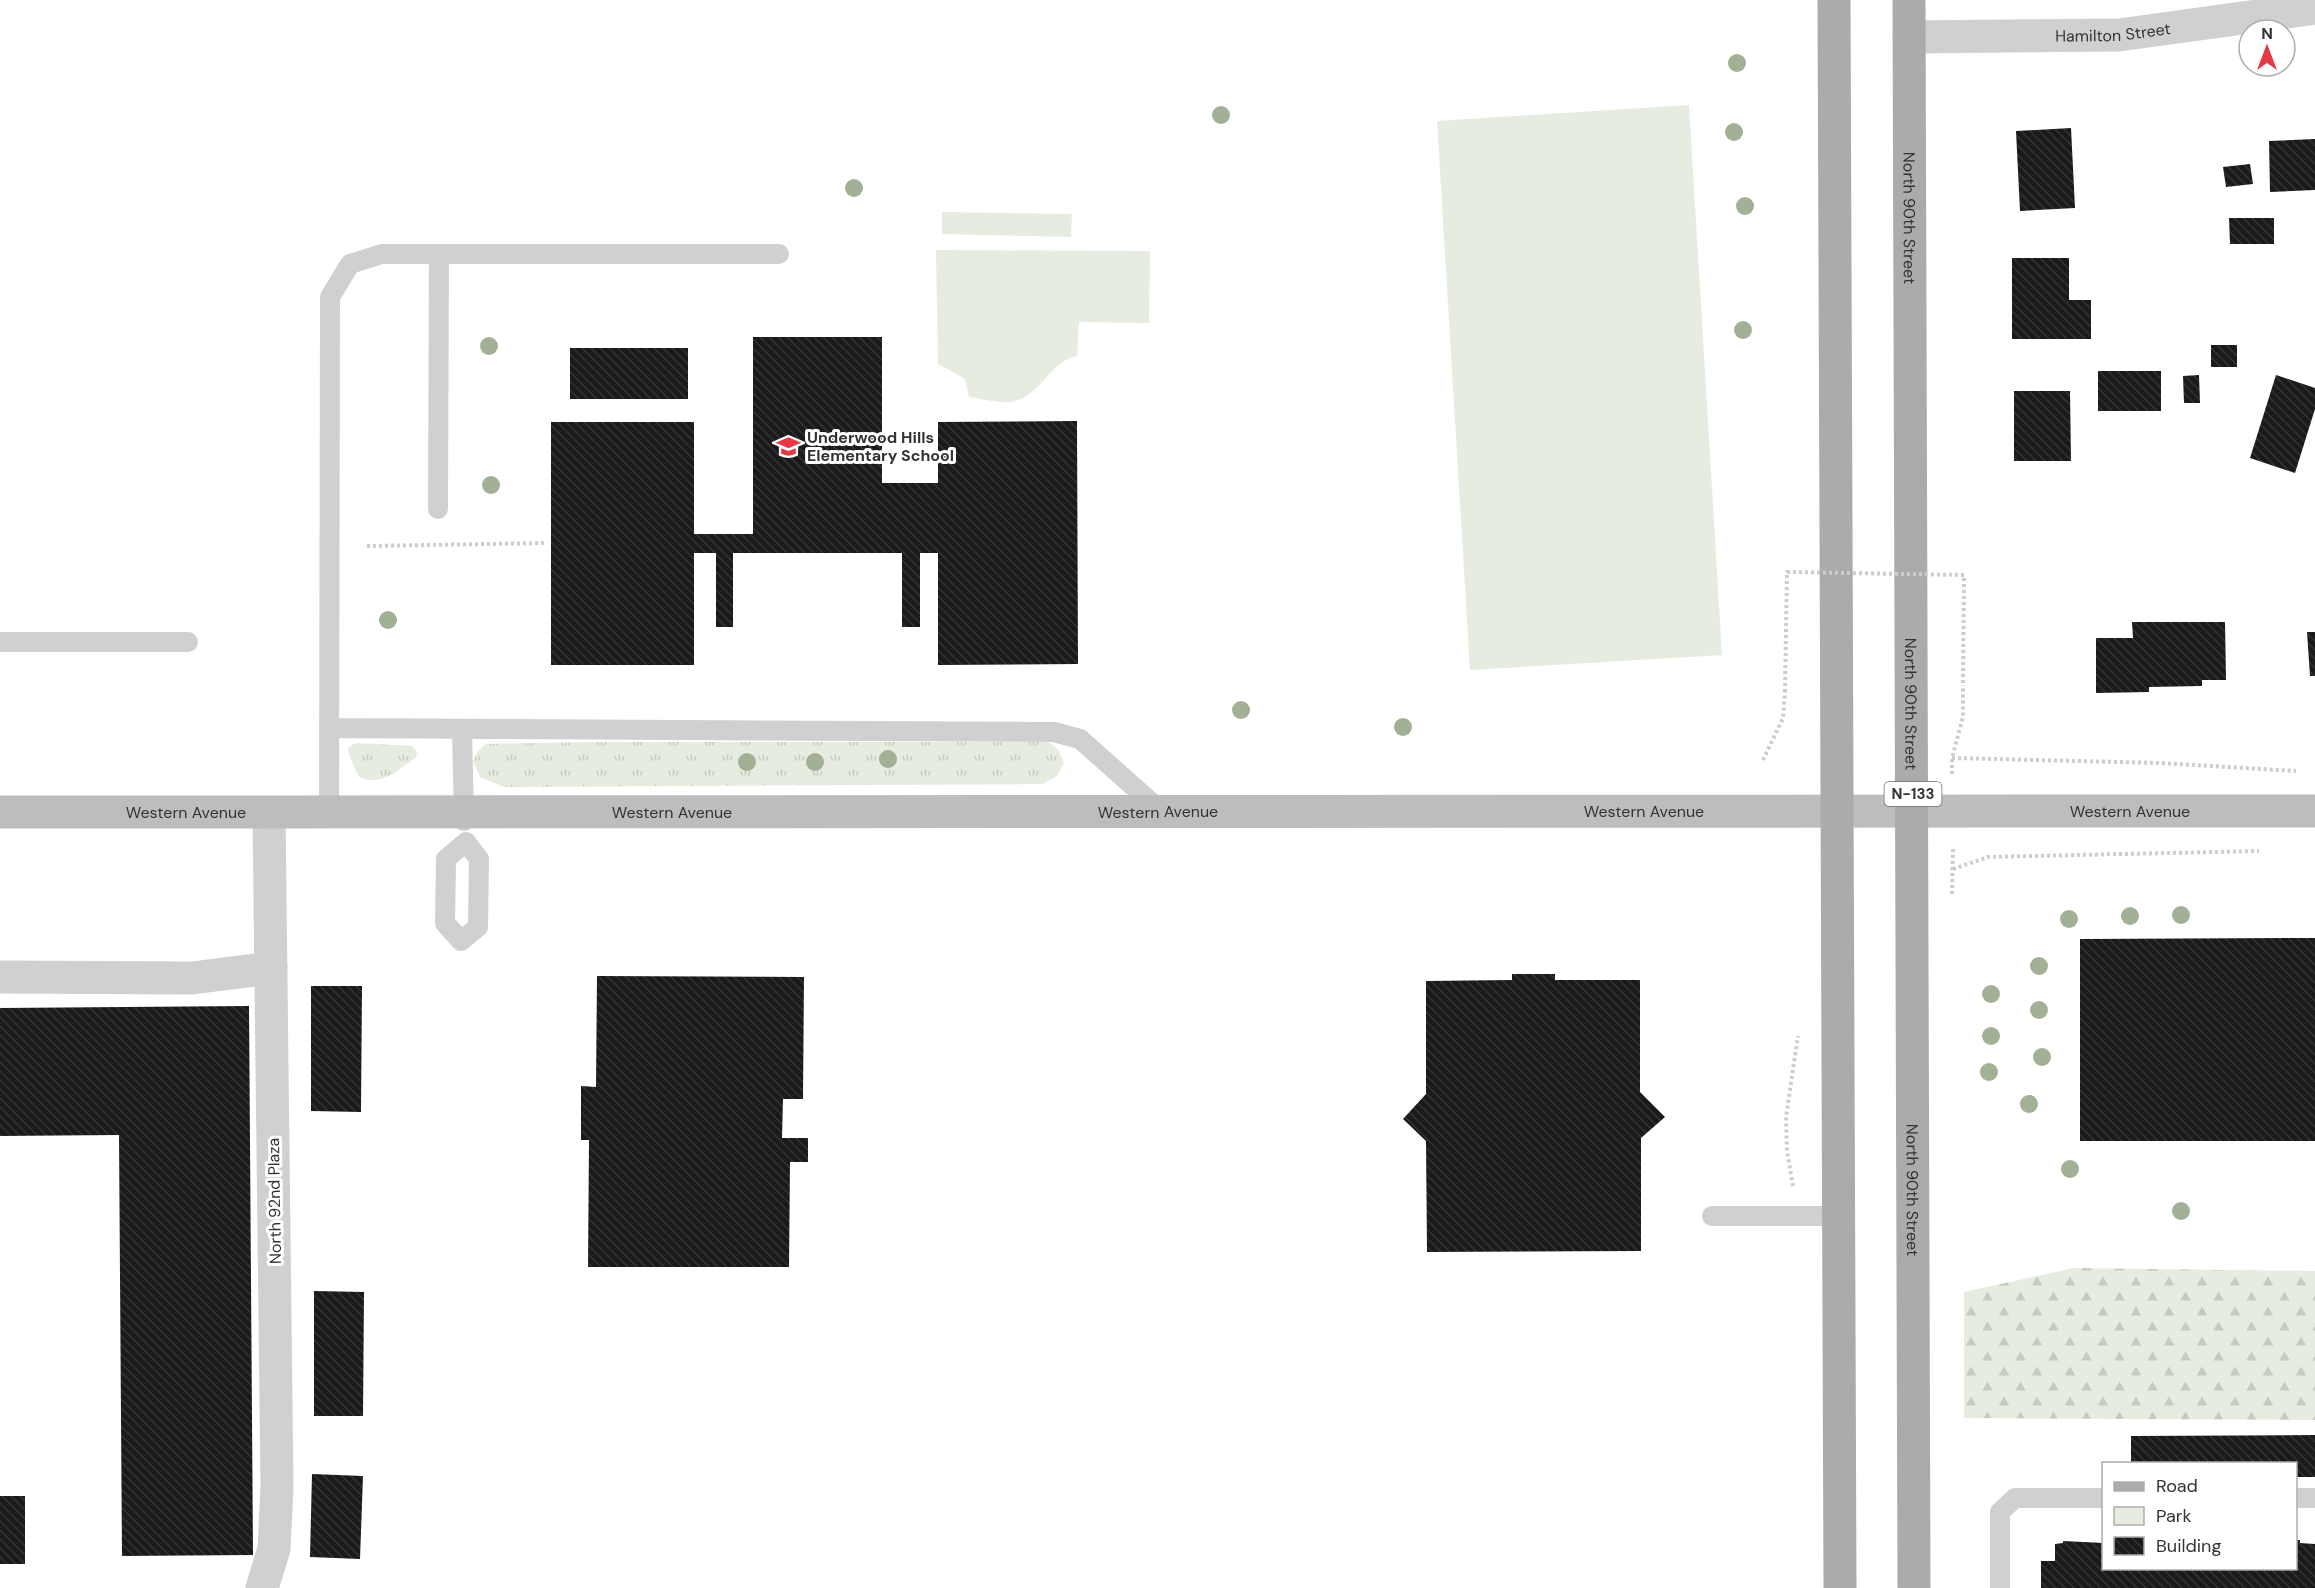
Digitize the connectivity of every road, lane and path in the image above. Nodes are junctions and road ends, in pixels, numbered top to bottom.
1 (1834, 0) edge
2 (1908, 0) edge
3 (2315, 8) edge
4 (1909, 37) junction
5 (439, 254) junction
6 (778, 254) dead end
7 (438, 509) dead end
8 (544, 543) dead end
9 (367, 546) dead end
10 (0, 642) edge
11 (188, 642) dead end
12 (1963, 685) dead end
13 (329, 728) junction
14 (462, 729) junction
15 (1952, 758) dead end
16 (1763, 760) dead end
17 (2303, 771) dead end
18 (1161, 811) junction
19 (1838, 811) junction
20 (1913, 811) junction
21 (2315, 811) edge
22 (0, 812) edge
23 (269, 813) junction
24 (329, 813) junction
25 (464, 827) junction
26 (2264, 851) dead end
27 (1953, 869) dead end
28 (271, 968) junction
29 (0, 977) edge
30 (1712, 1216) dead end
31 (1839, 1216) junction
32 (2102, 1498) edge
33 (2297, 1498) edge
34 (2315, 1498) edge
35 (262, 1588) edge
36 (1840, 1588) edge
37 (1914, 1588) edge
38 (2000, 1588) edge

1 - 19 main road
2 - 4 main road, North 90th Street / N-133
3 - 4 street, Hamilton Street
4 - 20 main road, North 90th Street / N-133
5 - 6 lane
5 - 7 lane
5 - 13 lane
8 - 9 path
10 - 11 lane
12 - 16 path, bridge
13 - 14 lane
13 - 24 lane
14 - 18 lane
14 - 25 lane
15 - 17 path
18 - 19 street, Western Avenue
18 - 25 street, Western Avenue
19 - 20 street, Western Avenue
19 - 31 main road
20 - 21 street, Western Avenue
20 - 37 main road, North 90th Street / N-133
22 - 23 street, Western Avenue
23 - 24 street, Western Avenue
23 - 28 street, North 92nd Plaza
24 - 25 street, Western Avenue
26 - 27 path
28 - 29 street
28 - 35 street, North 92nd Plaza
30 - 31 lane
31 - 36 main road
32 - 38 lane
33 - 34 lane

